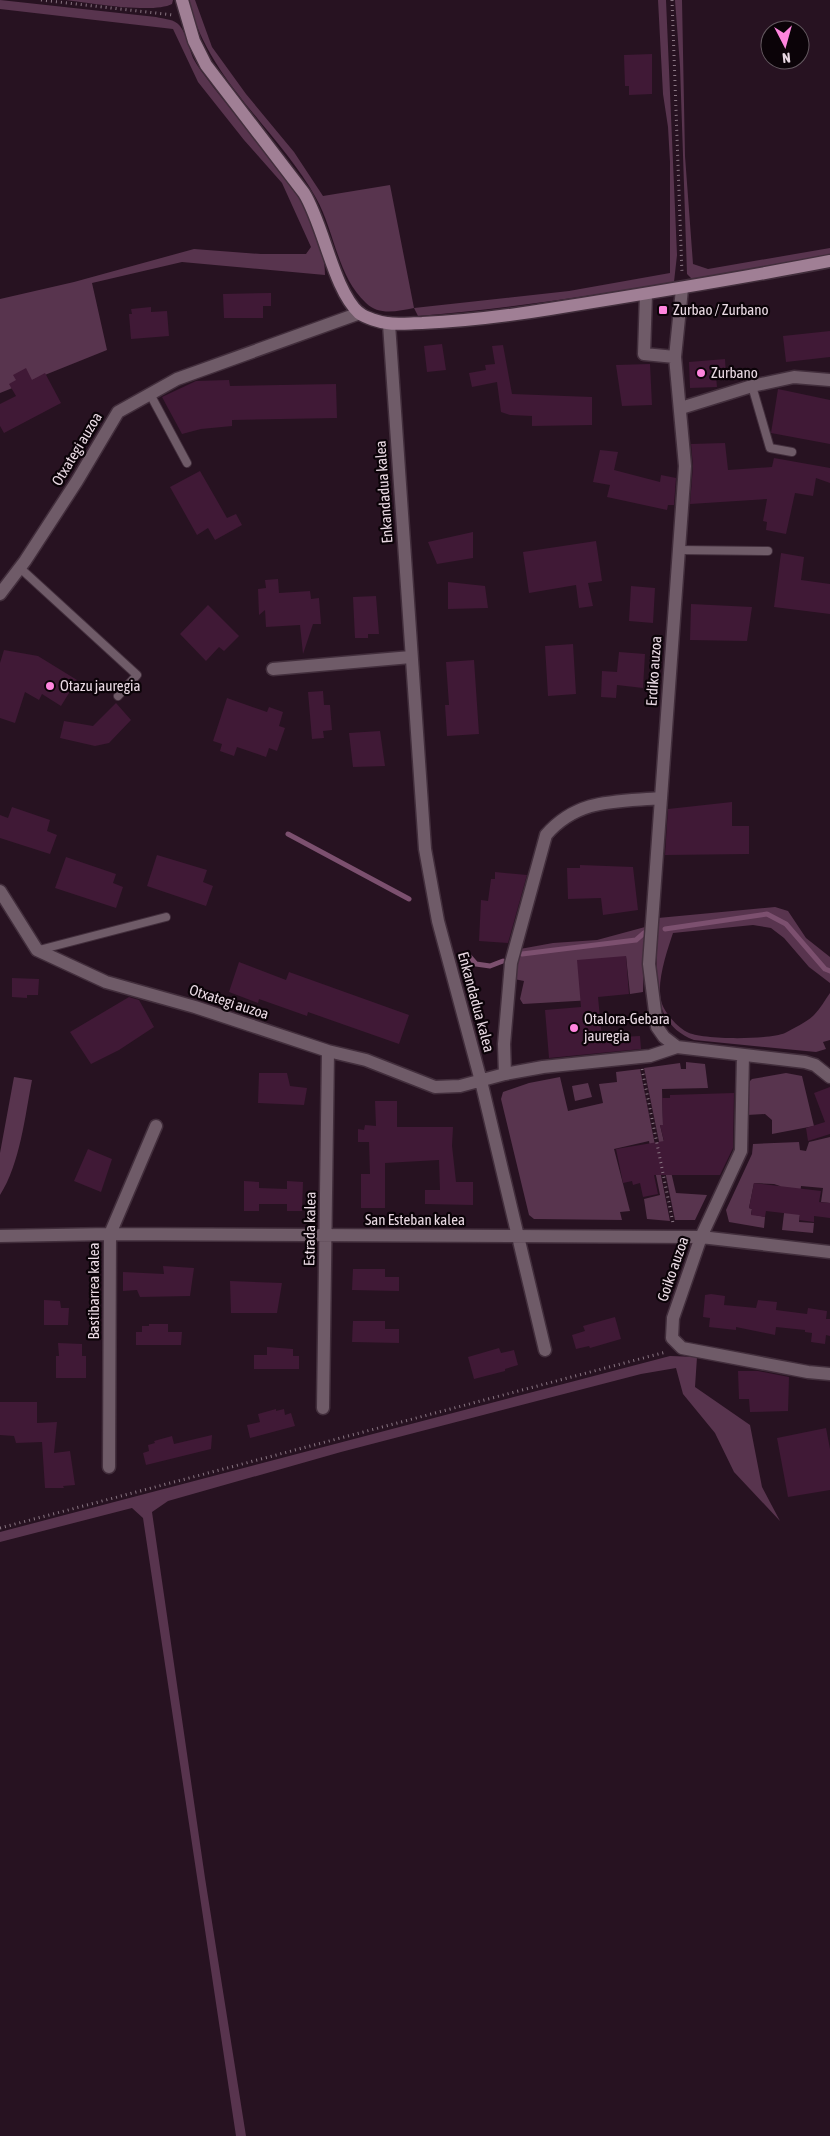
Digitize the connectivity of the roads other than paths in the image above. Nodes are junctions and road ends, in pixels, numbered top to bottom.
1 (182, 0) edge
2 (830, 261) edge
3 (682, 288) junction
4 (646, 294) junction
5 (360, 313) junction
6 (389, 324) junction
7 (675, 357) junction
8 (830, 380) edge
9 (752, 386) junction
10 (150, 394) junction
11 (681, 408) junction
12 (792, 452) dead end
13 (188, 462) dead end
14 (679, 550) junction
15 (768, 551) dead end
16 (20, 568) junction
17 (0, 594) edge
18 (412, 657) junction
19 (273, 669) dead end
20 (118, 696) dead end
21 (661, 798) junction
22 (0, 891) edge
23 (166, 917) dead end
24 (37, 950) junction
25 (677, 1047) junction
26 (328, 1051) junction
27 (743, 1055) junction
28 (504, 1074) junction
29 (830, 1077) edge
30 (480, 1081) junction
31 (156, 1126) dead end
32 (110, 1234) junction
33 (0, 1236) edge
34 (326, 1236) junction
35 (517, 1236) junction
36 (701, 1237) junction
37 (830, 1252) edge
38 (546, 1350) dead end
39 (830, 1374) edge
40 (323, 1408) dead end
41 (109, 1467) dead end

1 - 5 street
2 - 3 street
3 - 4 street
3 - 7 street, Erdiko auzoa
4 - 6 street
4 - 7 street
5 - 6 street
5 - 10 street, Otxategi auzoa
6 - 18 street, Enkandadua kalea
7 - 11 street, Erdiko auzoa
8 - 9 street
9 - 11 street
9 - 12 lane
10 - 13 lane
10 - 16 street, Otxategi auzoa
11 - 14 street, Erdiko auzoa
14 - 15 lane
14 - 21 street, Erdiko auzoa
16 - 17 street, Otxategi auzoa
16 - 20 lane
18 - 19 street
18 - 30 street, Enkandadua kalea
21 - 25 street, Erdiko auzoa
21 - 28 street
22 - 24 street
23 - 24 lane
24 - 26 street, Otxategi auzoa
25 - 27 street
25 - 28 street
26 - 30 street, Otxategi auzoa
26 - 34 street, Estrada kalea
27 - 29 street
27 - 36 street, Goiko auzoa
28 - 30 street
30 - 35 street, Enkandadua kalea
31 - 32 street, Bastibarrea kalea
32 - 33 street, San Esteban kalea
32 - 34 street, San Esteban kalea
32 - 41 street, Bastibarrea kalea
34 - 35 street, San Esteban kalea
34 - 40 street, Estrada kalea
35 - 36 street, San Esteban kalea
35 - 38 street, Enkandadua kalea
36 - 37 street, San Esteban kalea
36 - 39 street, Goiko auzoa

